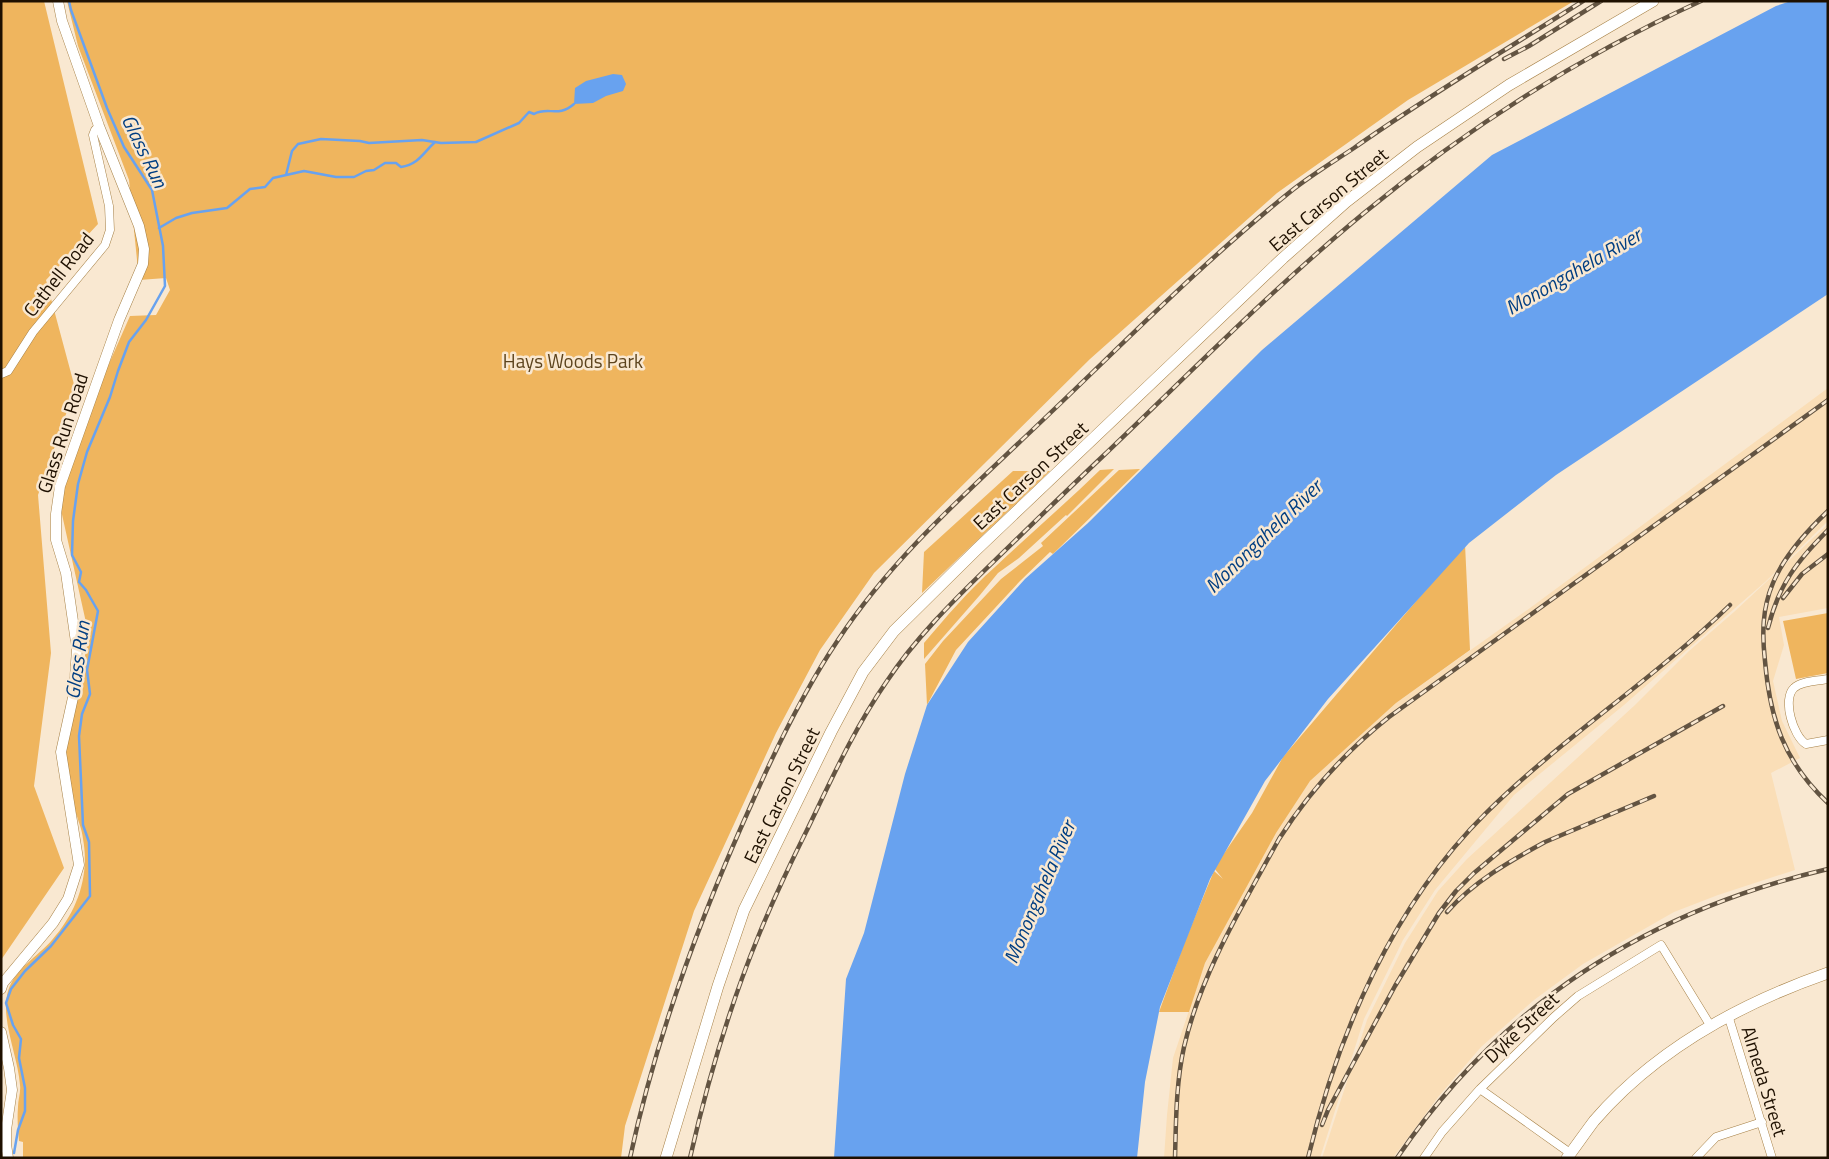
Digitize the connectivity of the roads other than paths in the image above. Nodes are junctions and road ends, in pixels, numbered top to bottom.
1 (58, 1) edge
2 (1653, 1) edge
3 (99, 126) junction
4 (1, 374) edge
5 (1828, 679) edge
6 (1828, 740) edge
7 (1828, 974) edge
8 (1, 989) edge
9 (1728, 1015) junction
10 (1710, 1025) junction
11 (1, 1032) edge
12 (1480, 1089) junction
13 (1762, 1122) junction
14 (1568, 1156) edge
15 (8, 1158) edge
16 (666, 1158) edge
17 (1424, 1158) edge
18 (1696, 1158) edge
19 (1772, 1158) edge

1 - 3 main road, Glass Run Road
2 - 16 main road, East Carson Street
3 - 4 street, Cathell Road
3 - 8 main road, Glass Run Road
5 - 6 street
7 - 9 main road
9 - 10 main road
9 - 13 street, Almeda Street
10 - 12 street, Dyke Street
10 - 14 main road
11 - 15 main road
12 - 14 street
12 - 17 street, Dyke Street
13 - 18 street
13 - 19 street, Almeda Street

